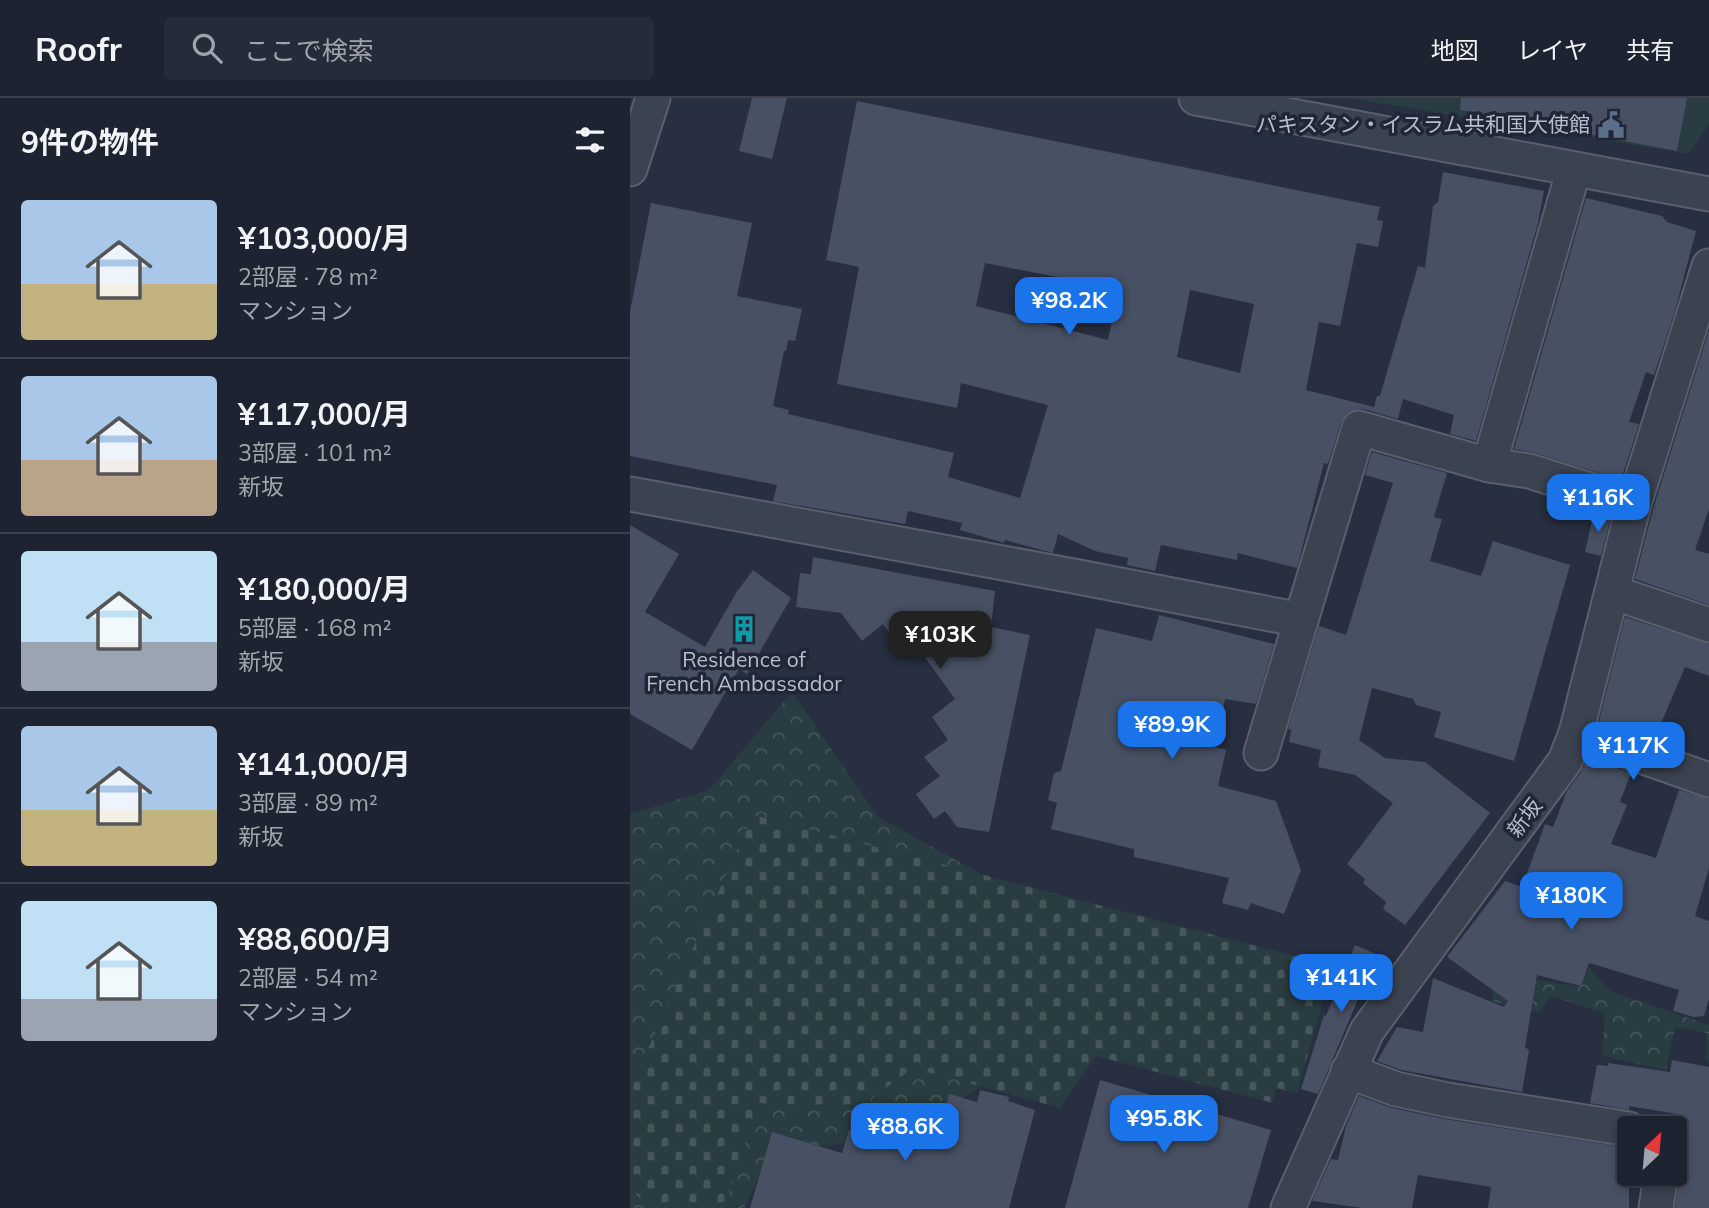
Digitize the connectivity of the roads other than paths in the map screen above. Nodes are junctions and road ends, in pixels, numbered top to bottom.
1 (653, 98) edge
2 (1196, 98) edge
3 (630, 169) edge
4 (1574, 169) junction
5 (1709, 194) edge
6 (1709, 267) edge
7 (1489, 465) junction
8 (630, 494) edge
9 (1634, 504) junction
10 (1612, 592) junction
11 (1301, 620) junction
12 (1709, 625) edge
13 (1576, 733) junction
14 (1261, 753) dead end
15 (1709, 780) edge
16 (1348, 1071) junction
17 (1617, 1127) edge
18 (1659, 1186) edge
19 (1288, 1208) edge
20 (1656, 1208) edge

1 - 3 street
2 - 4 street
4 - 5 street
4 - 7 street
6 - 9 street, 新坂
7 - 9 street
7 - 11 street
8 - 11 street
9 - 10 street, 新坂
10 - 12 street
10 - 13 street, 新坂
11 - 14 street
13 - 15 street
13 - 16 street, 新坂
16 - 17 street
16 - 19 street, 新坂
18 - 20 street

